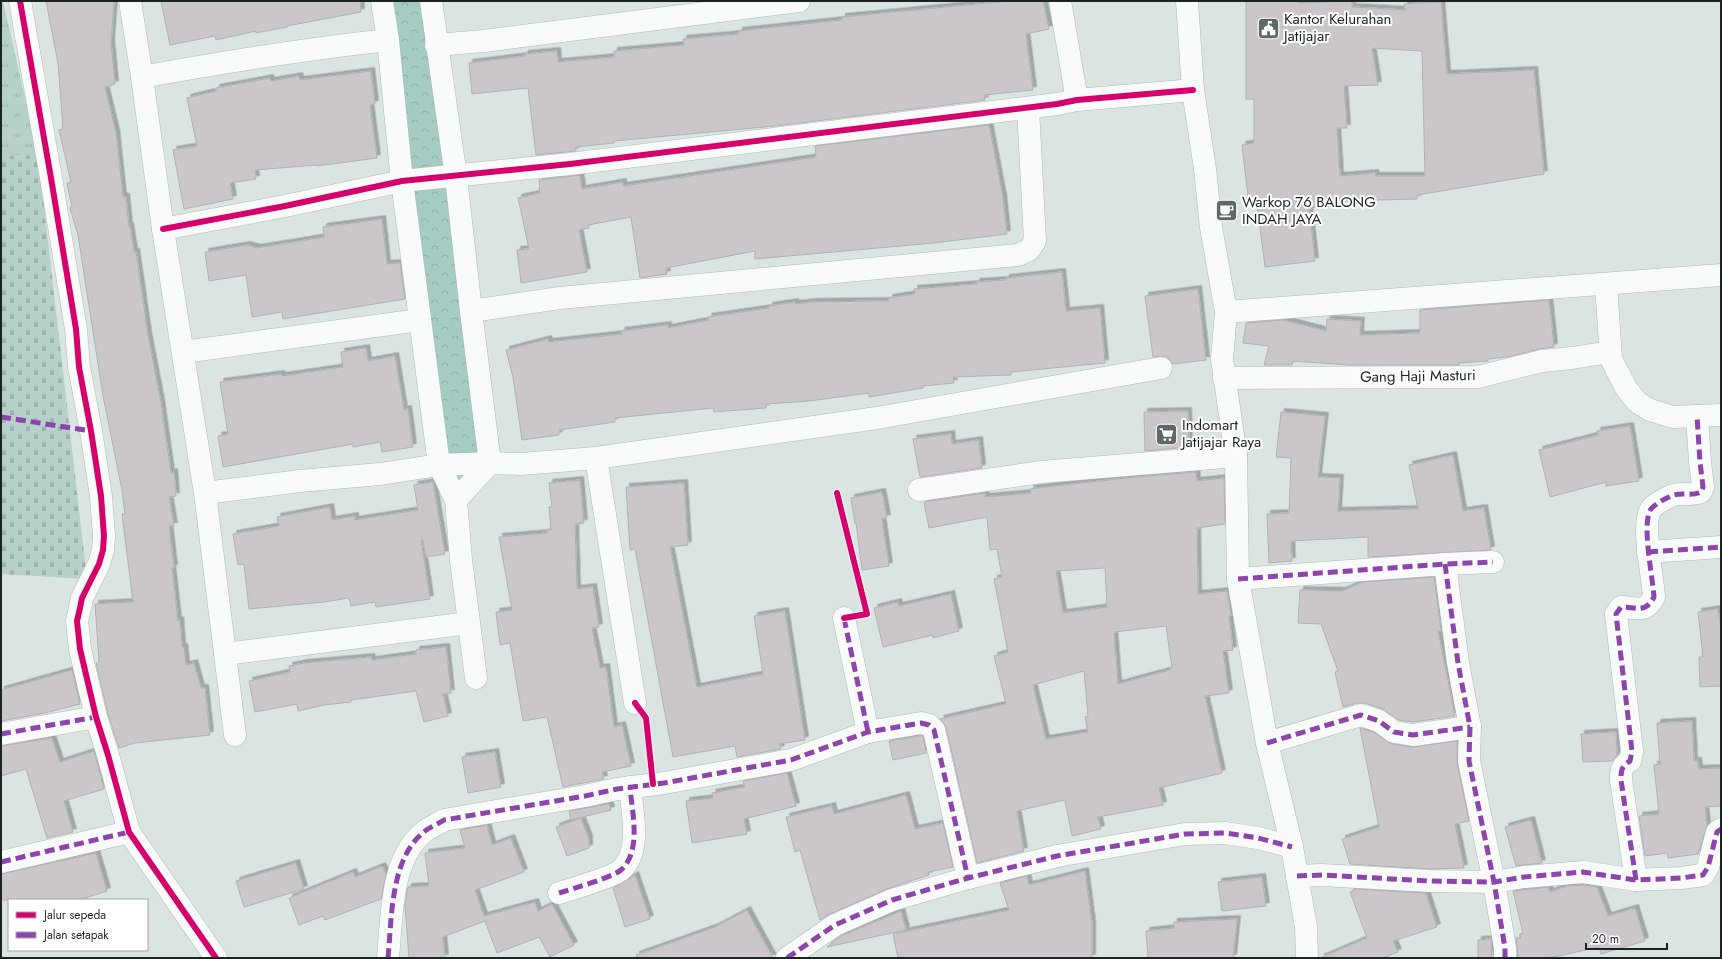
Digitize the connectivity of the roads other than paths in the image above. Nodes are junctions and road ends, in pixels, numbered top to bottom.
1 (20, 1) edge
2 (130, 1) edge
3 (382, 1) edge
4 (431, 1) edge
5 (799, 1) edge
6 (1060, 1) edge
7 (1187, 1) edge
8 (388, 40) junction
9 (436, 45) junction
10 (142, 77) junction
11 (1193, 90) junction
12 (1077, 100) junction
13 (1028, 108) junction
14 (456, 177) junction
15 (402, 181) junction
16 (163, 229) junction
17 (1721, 275) edge
18 (1606, 284) junction
19 (471, 311) junction
20 (1226, 312) junction
21 (420, 320) junction
22 (183, 352) junction
23 (1610, 352) junction
24 (1161, 368) dead end
25 (1224, 378) junction
26 (1721, 415) edge
27 (1697, 416) junction
28 (1236, 456) junction
29 (596, 458) junction
30 (490, 463) junction
31 (439, 464) junction
32 (919, 490) dead end
33 (204, 493) junction
34 (456, 500) junction
35 (1721, 547) edge
36 (1648, 552) junction
37 (1493, 562) dead end
38 (1445, 564) junction
39 (1238, 579) junction
40 (844, 618) dead end
41 (468, 623) junction
42 (225, 654) junction
43 (476, 678) dead end
44 (635, 703) dead end
45 (96, 717) junction
46 (1470, 727) junction
47 (868, 732) junction
48 (1, 734) edge
49 (234, 735) dead end
50 (1267, 742) junction
51 (630, 787) junction
52 (1721, 829) edge
53 (129, 832) junction
54 (1292, 847) junction
55 (1, 862) edge
56 (1297, 876) junction
57 (968, 878) junction
58 (1636, 880) junction
59 (1494, 882) junction
60 (560, 893) dead end
61 (216, 958) edge
62 (388, 958) edge
63 (787, 958) edge
64 (1307, 958) edge
65 (1505, 958) edge

1 - 45 street
2 - 10 street
3 - 8 street
4 - 9 street
5 - 9 street
6 - 12 street
7 - 11 street
8 - 10 street
8 - 15 street
9 - 14 street
10 - 16 street
11 - 12 street
11 - 20 street
12 - 13 street
13 - 14 street
13 - 19 street
14 - 15 street
14 - 19 street
15 - 16 street
15 - 21 street
16 - 22 street
17 - 18 street
18 - 20 street
18 - 23 street
19 - 30 street
20 - 25 street
21 - 22 street
21 - 31 street
22 - 33 street
23 - 25 street, Gang Haji Masturi
23 - 27 street
24 - 29 street
25 - 28 street
26 - 27 street
27 - 36 street
28 - 32 street
28 - 39 street
29 - 30 street
29 - 44 street
30 - 31 street
30 - 34 street
31 - 33 street
31 - 34 street
33 - 42 street
34 - 41 street
35 - 36 street
36 - 58 street
37 - 38 street
38 - 39 street
38 - 46 street
39 - 50 street
40 - 47 street
41 - 42 street
41 - 43 street
42 - 49 street
45 - 48 street
45 - 53 street
46 - 50 street
46 - 59 street
47 - 51 street
47 - 57 street
50 - 54 street
51 - 60 street
51 - 62 street
52 - 58 street
53 - 55 street
53 - 61 street
54 - 56 street
54 - 57 street
56 - 59 street
56 - 64 street
57 - 63 street
58 - 59 street
59 - 65 street

